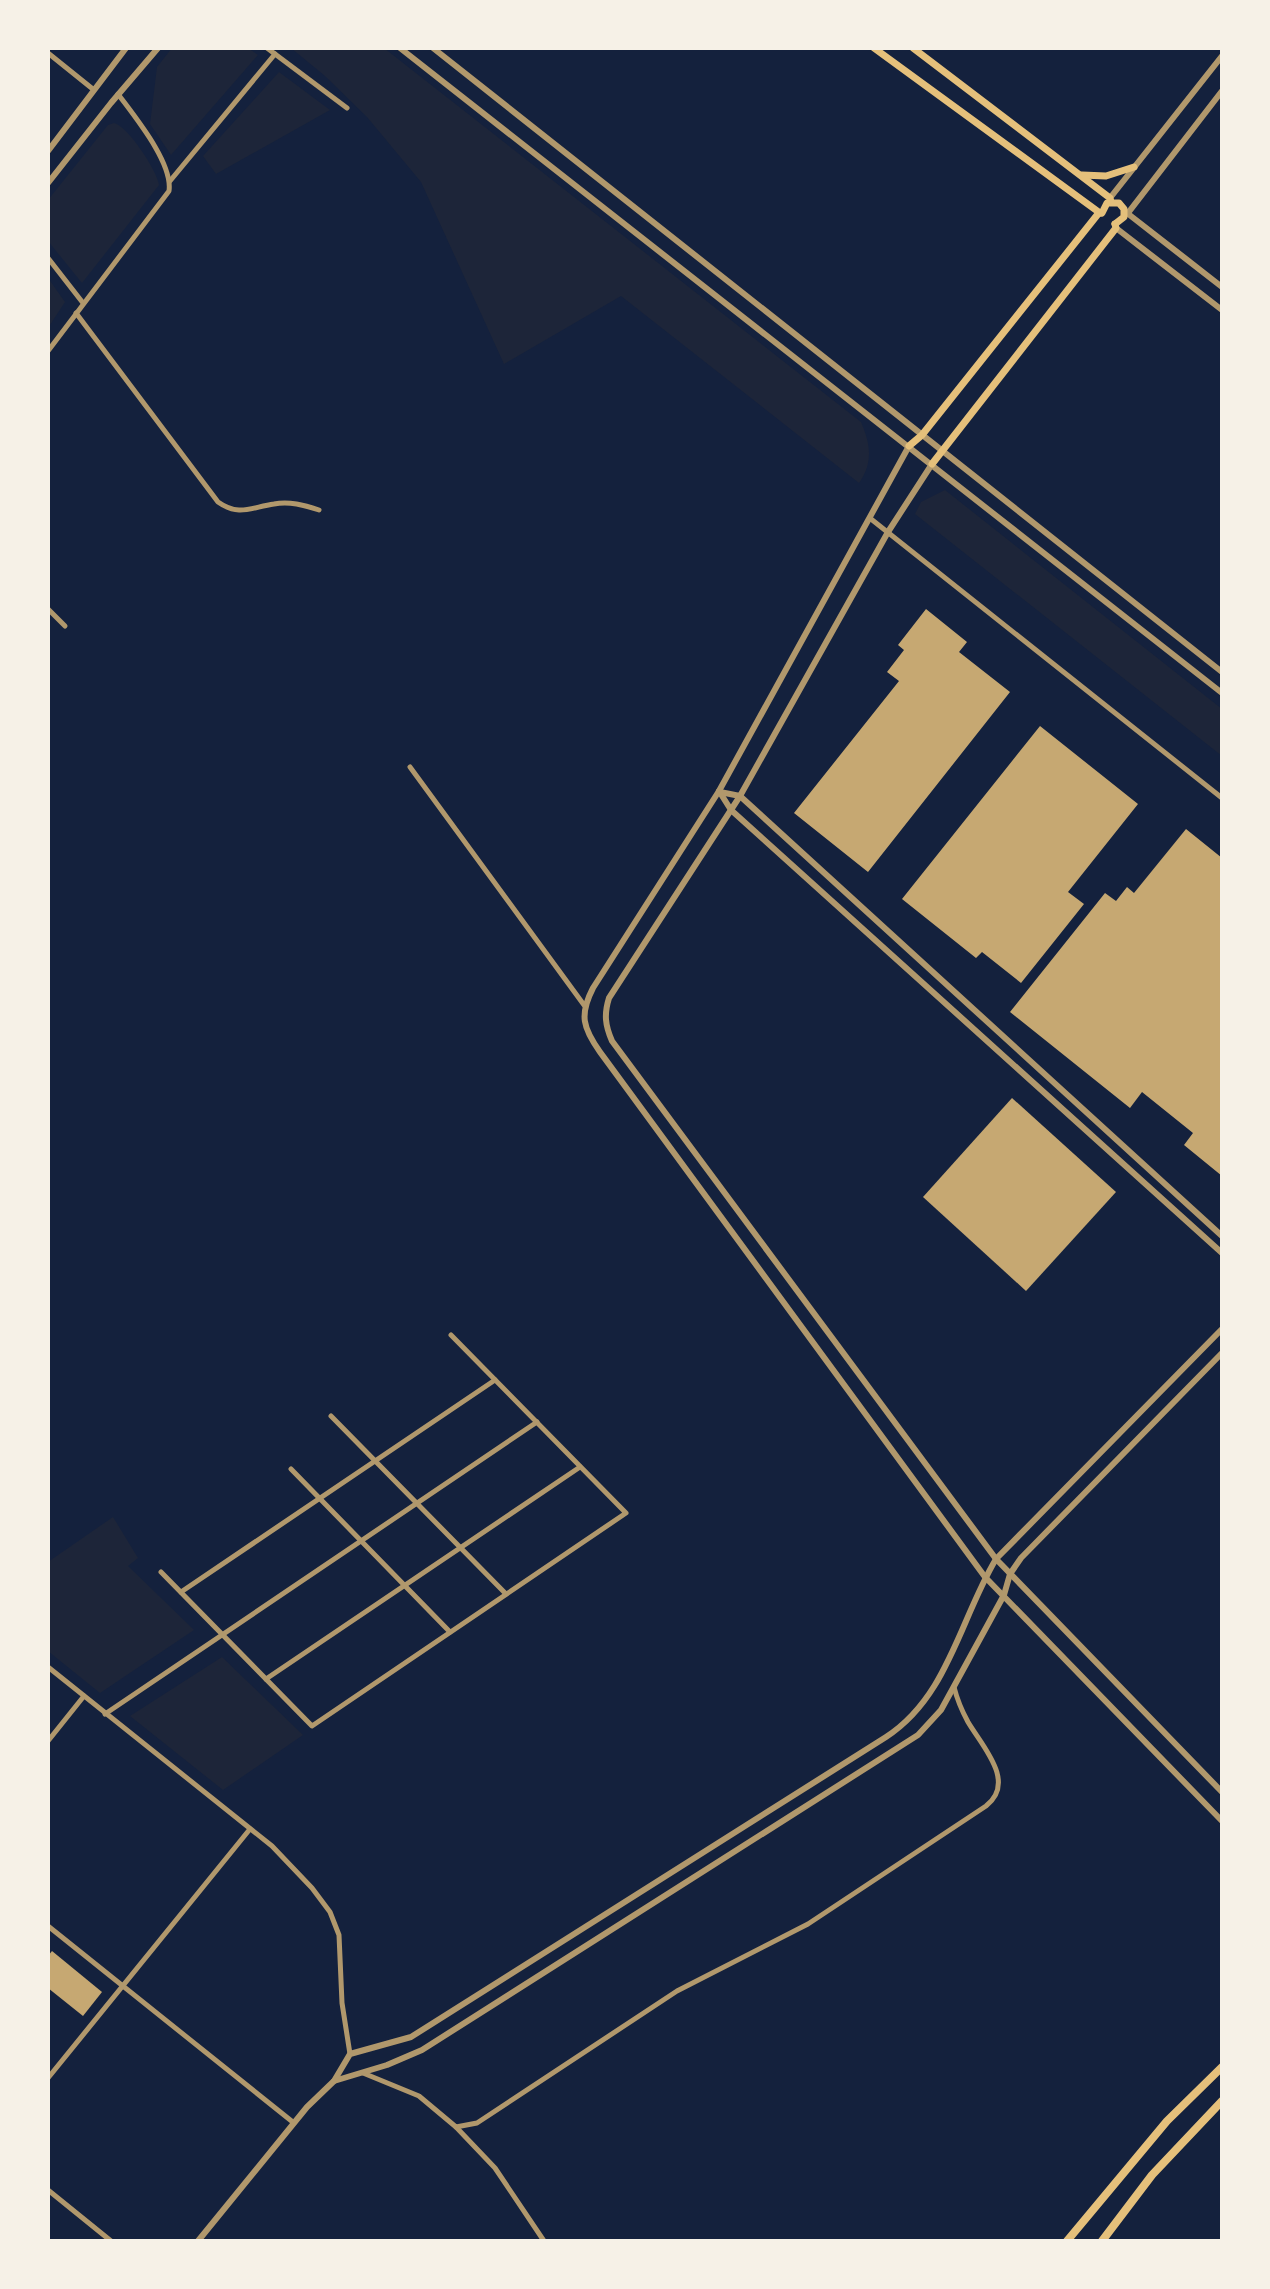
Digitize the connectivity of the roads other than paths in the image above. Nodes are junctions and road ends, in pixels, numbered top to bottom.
1 (126, 48) edge
2 (158, 48) edge
3 (267, 48) edge
4 (400, 48) edge
5 (433, 48) edge
6 (874, 48) edge
7 (913, 48) edge
8 (48, 53) edge
9 (275, 54) junction
10 (1222, 56) edge
11 (94, 90) junction
12 (1222, 91) edge
13 (118, 94) junction
14 (347, 108) dead end
15 (48, 151) edge
16 (1134, 167) junction
17 (1078, 175) junction
18 (170, 181) junction
19 (48, 183) edge
20 (1110, 200) junction
21 (1126, 213) junction
22 (1100, 214) junction
23 (1116, 226) junction
24 (48, 258) edge
25 (1222, 287) edge
26 (83, 303) junction
27 (1222, 310) edge
28 (76, 313) junction
29 (48, 351) edge
30 (922, 435) junction
31 (909, 446) junction
32 (942, 451) junction
33 (932, 464) junction
34 (319, 510) dead end
35 (871, 519) junction
36 (888, 532) junction
37 (48, 609) edge
38 (65, 626) dead end
39 (1222, 672) edge
40 (1222, 693) edge
41 (410, 767) dead end
42 (719, 791) junction
43 (740, 796) junction
44 (1222, 798) edge
45 (731, 810) junction
46 (584, 1005) junction
47 (1222, 1236) edge
48 (1222, 1253) edge
49 (1222, 1329) edge
50 (451, 1335) dead end
51 (1222, 1353) edge
52 (496, 1380) junction
53 (331, 1416) dead end
54 (537, 1422) junction
55 (376, 1461) junction
56 (580, 1466) junction
57 (291, 1469) dead end
58 (320, 1499) junction
59 (417, 1503) junction
60 (361, 1541) junction
61 (460, 1547) junction
62 (996, 1559) junction
63 (161, 1572) dead end
64 (1010, 1574) junction
65 (985, 1577) junction
66 (404, 1585) junction
67 (181, 1592) junction
68 (506, 1594) junction
69 (1004, 1595) junction
70 (450, 1632) junction
71 (222, 1634) junction
72 (48, 1667) edge
73 (266, 1679) junction
74 (954, 1686) junction
75 (84, 1696) junction
76 (105, 1714) junction
77 (48, 1741) edge
78 (1222, 1792) edge
79 (1222, 1821) edge
80 (250, 1829) junction
81 (48, 1926) edge
82 (123, 1986) junction
83 (350, 2054) junction
84 (1222, 2067) edge
85 (363, 2073) junction
86 (48, 2078) edge
87 (334, 2081) junction
88 (1222, 2101) edge
89 (294, 2123) junction
90 (456, 2127) junction
91 (48, 2190) edge
92 (111, 2241) edge
93 (198, 2241) edge
94 (544, 2241) edge
95 (1067, 2241) edge
96 (1102, 2241) edge

1 - 11 street
2 - 13 street
3 - 9 street
4 - 31 street
5 - 30 street
6 - 22 main road
7 - 17 main road
8 - 11 street
9 - 14 street
9 - 18 street
10 - 16 street
11 - 15 street
12 - 21 street
13 - 18 street
13 - 19 street
16 - 17 main road
16 - 20 street
17 - 20 main road
18 - 26 street
20 - 21 main road
20 - 22 main road
21 - 23 main road
21 - 25 street
22 - 23 main road
22 - 30 main road
23 - 27 street
23 - 32 main road
24 - 26 street
26 - 28 street
28 - 29 street
28 - 34 street
30 - 31 main road
30 - 32 street
31 - 33 street
31 - 35 street
32 - 33 main road
32 - 39 street
33 - 36 street
33 - 40 street
35 - 36 street
35 - 42 street
36 - 43 street
36 - 44 street
37 - 38 street
41 - 46 street
42 - 43 street
42 - 45 street
42 - 46 street
43 - 45 street
43 - 47 street
45 - 48 street
45 - 62 street
46 - 65 street
49 - 62 street
50 - 52 street
51 - 64 street
52 - 54 street
52 - 55 street
53 - 55 street
54 - 56 street
54 - 59 street
55 - 58 street
55 - 59 street
56 - 61 street
56 - 68 street
57 - 58 street
58 - 60 street
58 - 67 street
59 - 60 street
59 - 61 street
60 - 66 street
60 - 71 street
61 - 66 street
61 - 68 street
62 - 64 street
62 - 65 street
63 - 67 street
64 - 69 street
64 - 78 street
65 - 69 street
65 - 83 street
66 - 70 street
66 - 73 street
67 - 71 street
68 - 70 street
69 - 74 street
69 - 79 street
70 - 73 street
71 - 73 street
71 - 76 street
72 - 75 street
74 - 85 street
74 - 90 street
75 - 76 street
75 - 77 street
76 - 80 street
80 - 82 street
80 - 83 street
81 - 82 street
82 - 86 street
82 - 89 street
83 - 87 street
84 - 95 highway
85 - 87 street
85 - 90 street
87 - 89 street
88 - 96 highway
89 - 93 street
90 - 94 street
91 - 92 street

